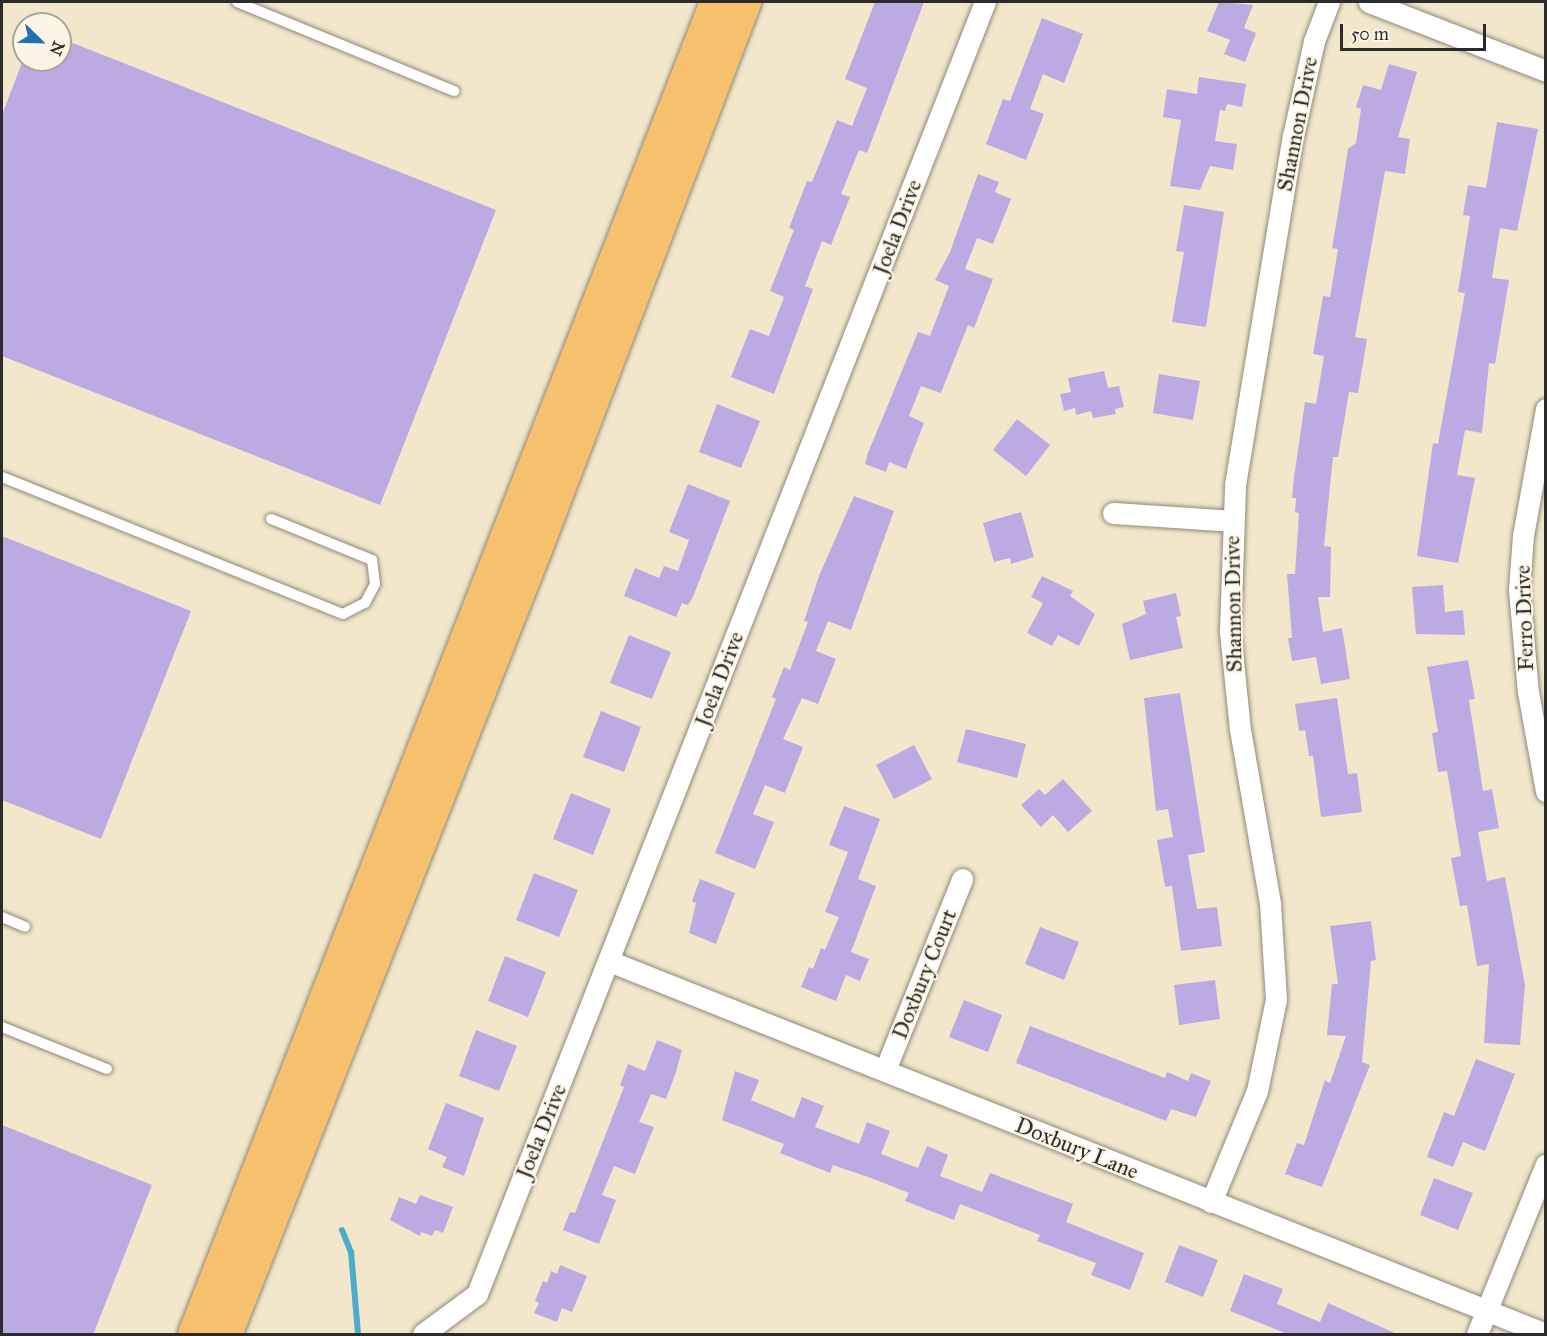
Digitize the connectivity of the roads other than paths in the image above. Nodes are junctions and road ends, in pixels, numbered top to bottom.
1 (237, 2) edge
2 (716, 2) edge
3 (744, 2) edge
4 (985, 2) edge
5 (1329, 2) edge
6 (1369, 2) edge
7 (1545, 71) edge
8 (454, 91) dead end
9 (1545, 409) edge
10 (2, 477) edge
11 (1113, 513) dead end
12 (271, 519) dead end
13 (1232, 521) junction
14 (1545, 791) edge
15 (962, 879) dead end
16 (2, 917) edge
17 (25, 927) dead end
18 (609, 961) junction
19 (2, 1027) edge
20 (106, 1069) dead end
21 (885, 1070) junction
22 (1545, 1164) edge
23 (1211, 1202) junction
24 (1486, 1312) junction
25 (1545, 1334) edge
26 (194, 1335) edge
27 (225, 1335) edge
28 (423, 1335) edge
29 (1477, 1335) edge

1 - 8 lane
2 - 26 highway
3 - 27 highway
4 - 18 street, Joela Drive
5 - 13 street, Shannon Drive
6 - 7 street
9 - 14 street, Ferro Drive
10 - 12 lane
11 - 13 street
13 - 23 street, Shannon Drive
15 - 21 street, Doxbury Court
16 - 17 lane
18 - 21 street, Doxbury Lane
18 - 28 street, Joela Drive
19 - 20 lane
21 - 23 street, Doxbury Lane
22 - 24 street
23 - 24 street, Doxbury Lane
24 - 25 street, Doxbury Lane
24 - 29 street

